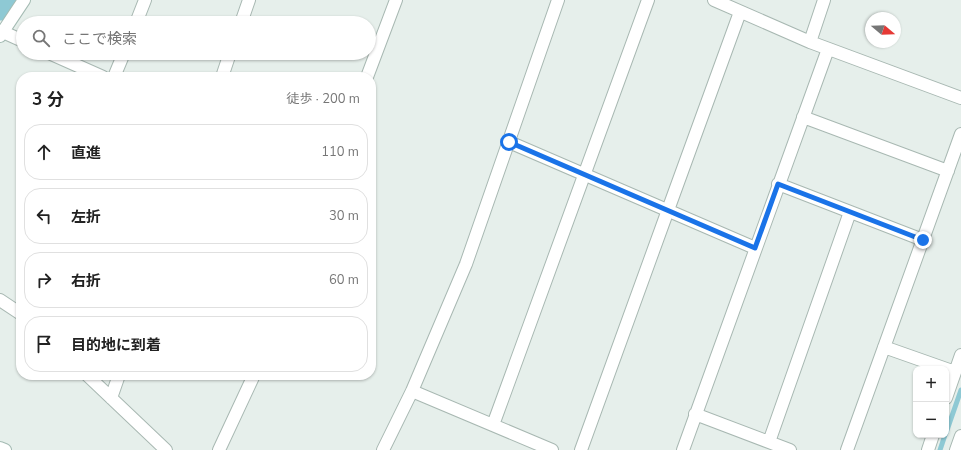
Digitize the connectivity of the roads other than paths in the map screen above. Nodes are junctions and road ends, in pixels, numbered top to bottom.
1 (24, 0) edge
2 (145, 0) edge
3 (248, 0) edge
4 (396, 0) edge
5 (558, 0) edge
6 (648, 0) edge
7 (714, 0) edge
8 (824, 0) edge
9 (740, 12) junction
10 (139, 16) edge
11 (243, 16) edge
12 (1, 34) edge
13 (16, 39) edge
14 (810, 42) junction
15 (828, 49) junction
16 (376, 53) edge
17 (65, 60) edge
18 (121, 60) edge
19 (228, 60) edge
20 (373, 60) edge
21 (92, 72) edge
22 (116, 72) edge
23 (224, 72) edge
24 (369, 72) edge
25 (961, 98) edge
26 (803, 117) junction
27 (961, 134) edge
28 (509, 142) junction
29 (948, 171) junction
30 (584, 174) junction
31 (778, 184) junction
32 (668, 210) junction
33 (850, 212) junction
34 (923, 240) junction
35 (755, 248) junction
36 (0, 300) edge
37 (16, 311) edge
38 (884, 347) junction
39 (961, 355) edge
40 (955, 372) junction
41 (92, 380) edge
42 (117, 380) edge
43 (252, 380) edge
44 (949, 389) edge
45 (412, 391) junction
46 (112, 398) junction
47 (696, 414) junction
48 (493, 425) junction
49 (961, 436) edge
50 (932, 438) edge
51 (769, 442) junction
52 (0, 448) edge
53 (5, 450) edge
54 (166, 450) edge
55 (219, 450) edge
56 (384, 450) edge
57 (552, 450) edge
58 (581, 450) edge
59 (683, 450) edge
60 (790, 450) edge
61 (847, 450) edge
62 (928, 450) edge
63 (956, 450) edge

1 - 12 street
2 - 10 street
3 - 11 street
4 - 16 street
5 - 28 street
6 - 30 street
7 - 9 street
8 - 14 street
9 - 14 street
9 - 32 street
12 - 13 street
14 - 15 street
15 - 25 street
15 - 26 street
17 - 21 street
18 - 22 street
19 - 23 street
20 - 24 street
26 - 29 street
26 - 31 street
27 - 29 street
28 - 30 street
28 - 45 street
29 - 34 street
30 - 32 street
30 - 48 street
31 - 33 street
31 - 35 street
32 - 35 street
32 - 58 street
33 - 34 street
33 - 51 street
34 - 38 street
35 - 47 street
36 - 37 street
38 - 40 street
38 - 61 street
39 - 40 street
40 - 44 street
41 - 46 street
42 - 46 street
43 - 55 street
45 - 48 street
45 - 56 street
46 - 54 street
47 - 51 street
47 - 59 street
48 - 57 street
49 - 63 street
50 - 62 street
51 - 60 street
52 - 53 street

